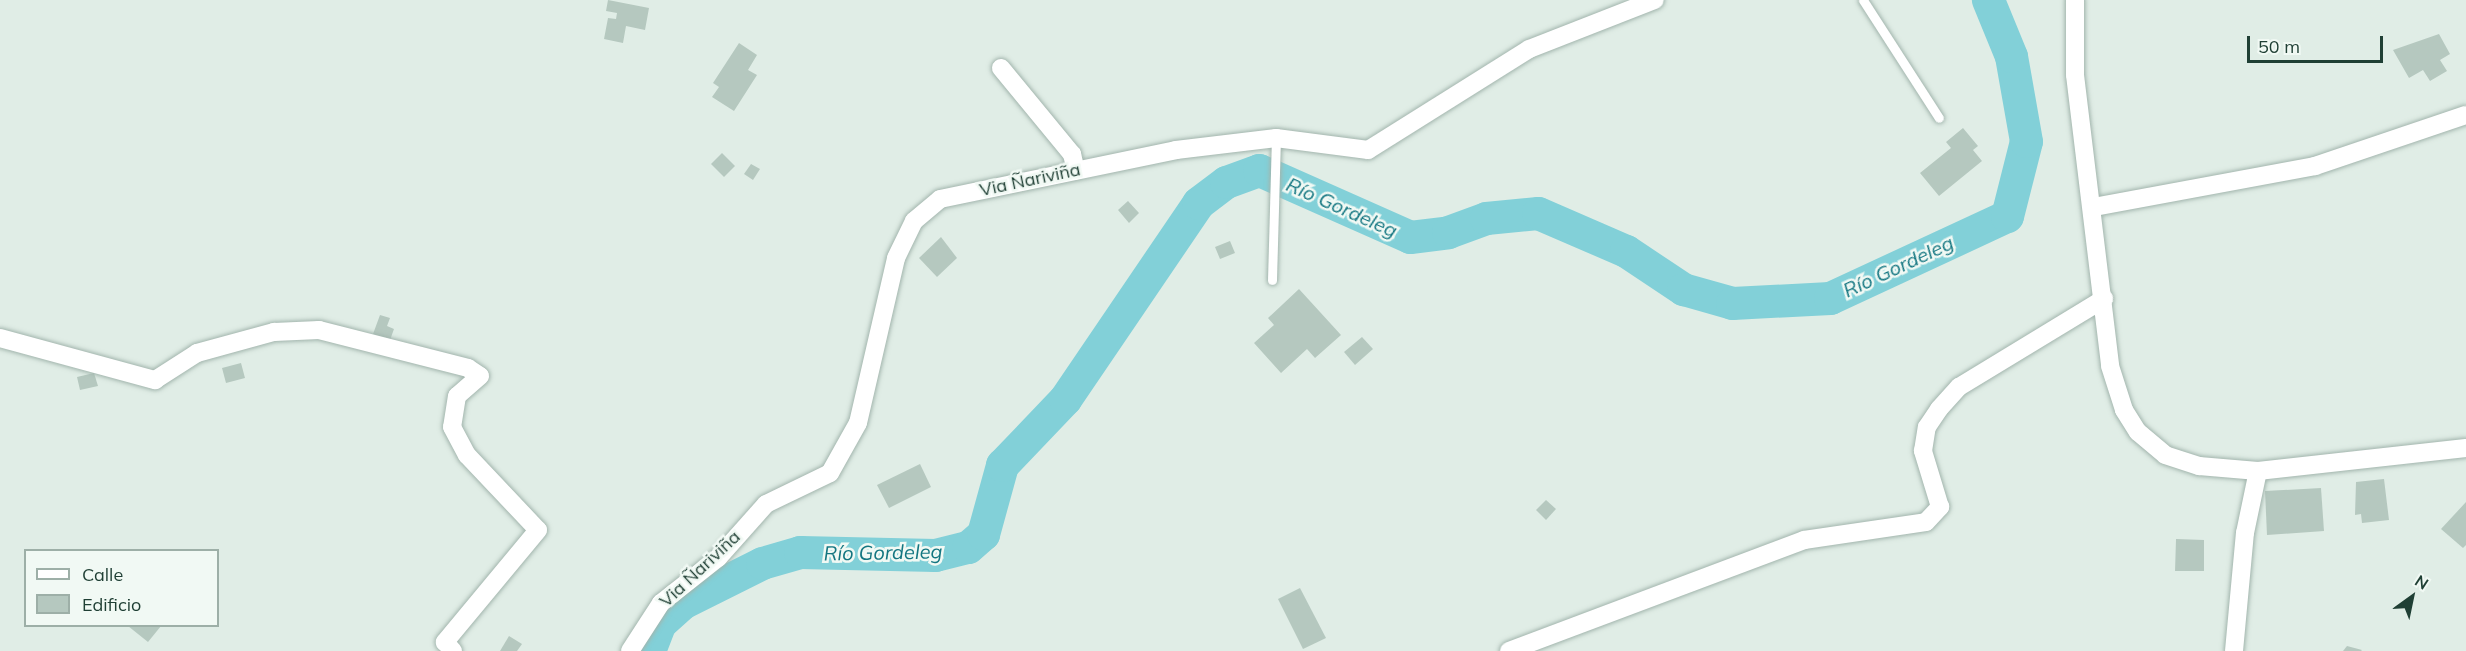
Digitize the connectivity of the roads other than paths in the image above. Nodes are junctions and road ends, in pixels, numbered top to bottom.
1 (1655, 0) edge
2 (1863, 0) edge
3 (2075, 7) edge
4 (1001, 68) dead end
5 (2466, 115) edge
6 (1939, 118) dead end
7 (1276, 138) junction
8 (1076, 171) junction
9 (2094, 207) junction
10 (1272, 280) dead end
11 (2104, 299) junction
12 (0, 339) edge
13 (2466, 448) edge
14 (2258, 471) junction
15 (453, 651) edge
16 (630, 651) edge
17 (1509, 651) edge
18 (2234, 651) edge

1 - 7 street, Via Ñariviña
2 - 6 lane
3 - 9 street
4 - 8 street
5 - 9 street
7 - 8 street, Via Ñariviña
7 - 10 lane
8 - 16 street, Via Ñariviña
9 - 11 street
11 - 14 street
11 - 17 street
12 - 15 street
13 - 14 street
14 - 18 street

